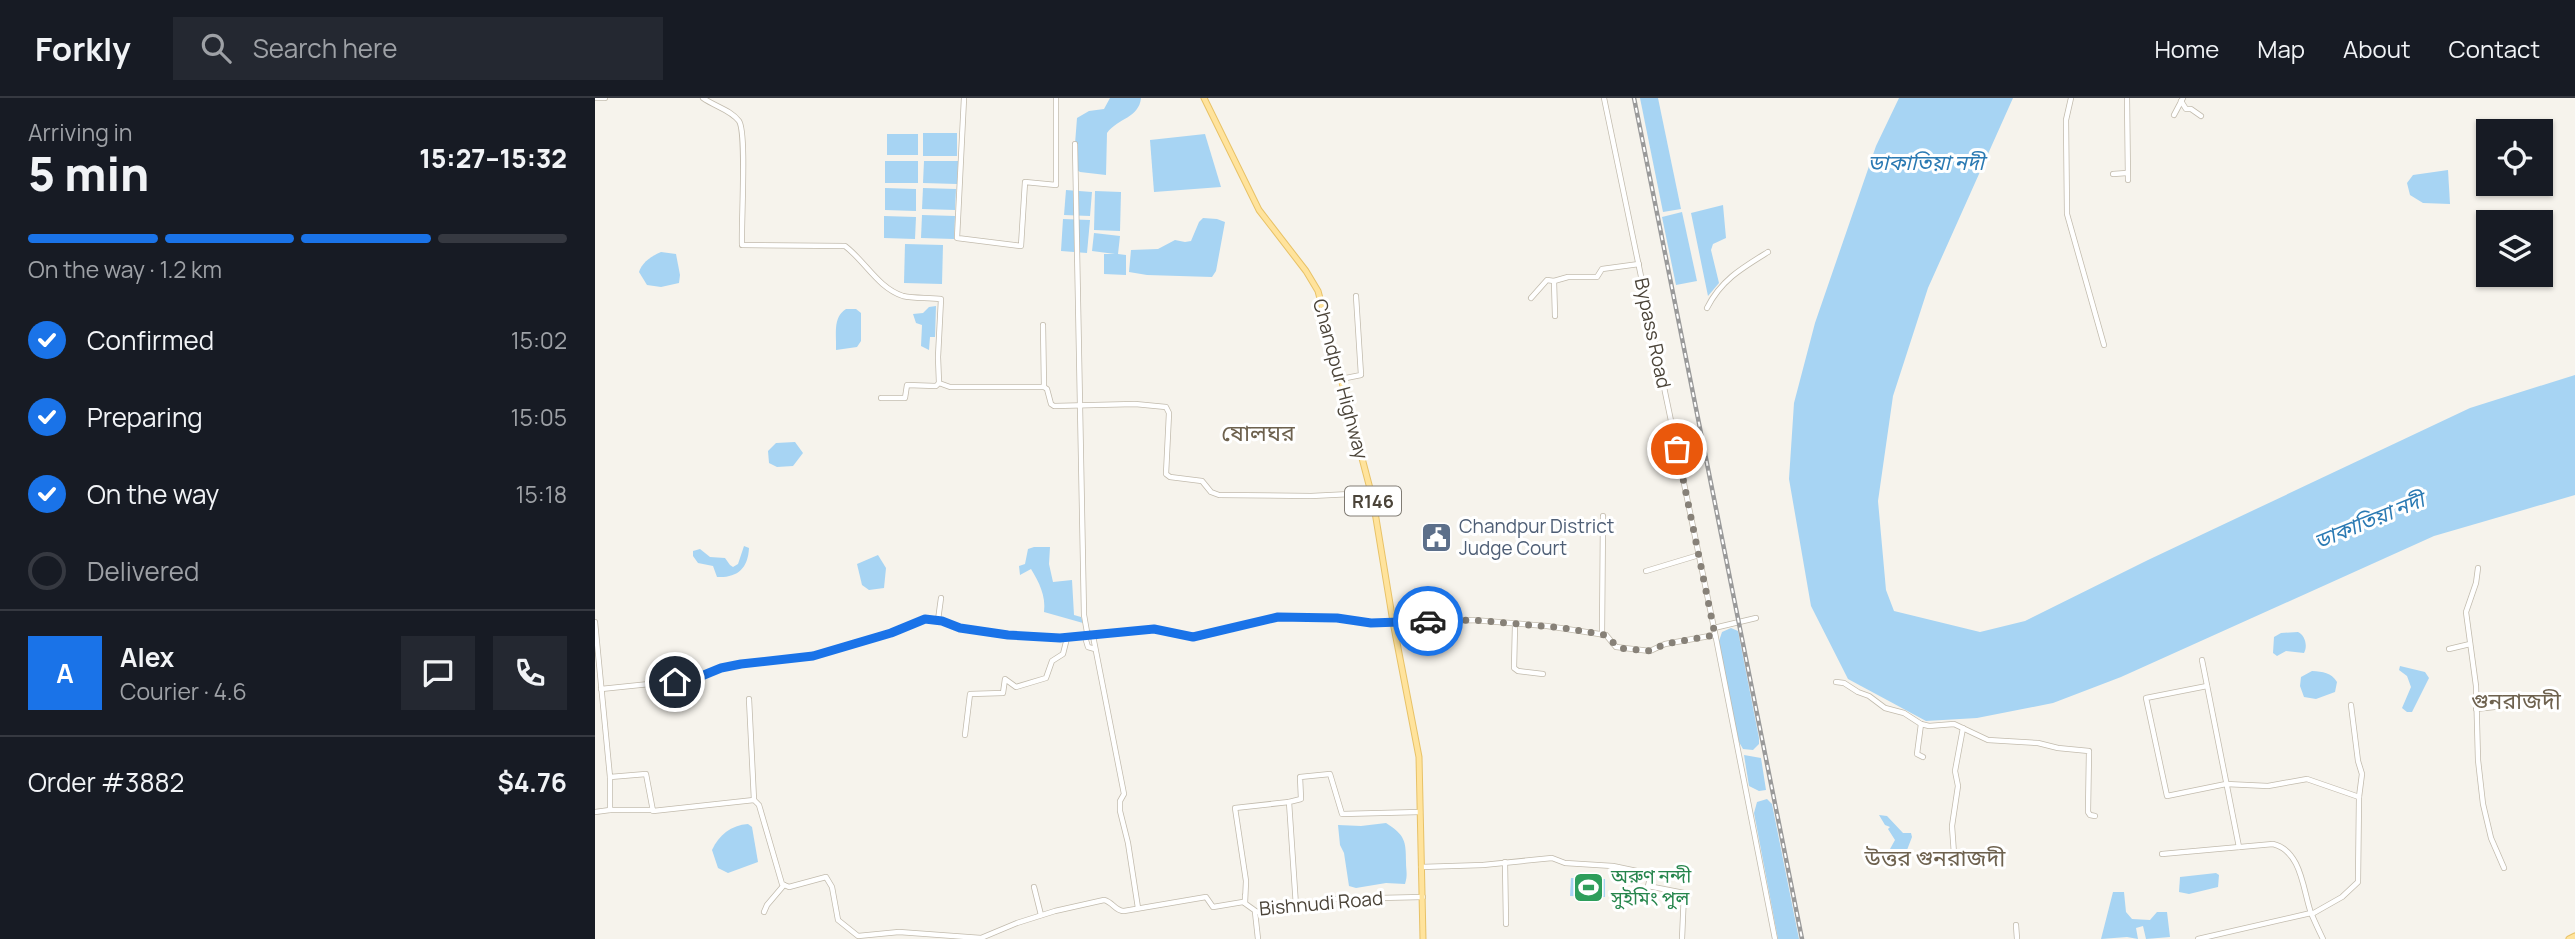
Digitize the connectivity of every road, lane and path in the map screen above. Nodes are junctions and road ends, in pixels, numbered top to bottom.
1 (595, 98) edge
2 (605, 98) edge
3 (703, 98) edge
4 (964, 98) edge
5 (1056, 98) edge
6 (1204, 98) edge
7 (1604, 98) edge
8 (2071, 98) edge
9 (2127, 98) edge
10 (2182, 99) edge
11 (2174, 115) dead end
12 (2201, 116) dead end
13 (1075, 144) dead end
14 (2127, 173) junction
15 (2113, 174) dead end
16 (2128, 180) dead end
17 (1768, 251) dead end
18 (1639, 264) junction
19 (1554, 281) junction
20 (1356, 296) dead end
21 (1531, 298) dead end
22 (1707, 308) dead end
23 (1555, 316) dead end
24 (1044, 325) dead end
25 (2104, 345) dead end
26 (1341, 379) junction
27 (939, 383) junction
28 (1044, 387) junction
29 (881, 398) dead end
30 (1371, 493) junction
31 (1603, 516) dead end
32 (1699, 555) junction
33 (2478, 568) dead end
34 (1646, 571) dead end
35 (941, 598) dead end
36 (1756, 618) dead end
37 (938, 620) junction
38 (595, 622) edge
39 (1393, 622) junction
40 (1515, 625) junction
41 (1714, 628) junction
42 (1602, 635) junction
43 (1715, 635) junction
44 (1093, 636) junction
45 (1085, 637) junction
46 (1067, 638) junction
47 (2470, 644) junction
48 (1095, 649) junction
49 (2449, 649) dead end
50 (2202, 660) dead end
51 (1543, 674) dead end
52 (1836, 682) dead end
53 (2207, 685) junction
54 (601, 690) junction
55 (749, 699) dead end
56 (2531, 703) dead end
57 (2351, 705) dead end
58 (2476, 709) junction
59 (1921, 724) junction
60 (1963, 727) junction
61 (965, 735) dead end
62 (1923, 757) dead end
63 (610, 777) junction
64 (2226, 784) junction
65 (2359, 797) junction
66 (754, 800) junction
67 (1289, 802) junction
68 (610, 810) junction
69 (652, 810) junction
70 (595, 812) edge
71 (1420, 812) junction
72 (2095, 816) dead end
73 (2239, 847) junction
74 (1954, 854) dead end
75 (2162, 855) dead end
76 (1505, 862) junction
77 (1421, 867) junction
78 (2504, 868) dead end
79 (784, 886) junction
80 (1034, 887) dead end
81 (1245, 895) dead end
82 (1423, 897) junction
83 (1245, 903) junction
84 (1296, 906) junction
85 (1138, 908) junction
86 (764, 912) dead end
87 (1255, 912) junction
88 (2311, 913) junction
89 (1041, 915) junction
90 (1506, 924) dead end
91 (2016, 925) dead end
92 (2575, 936) edge
93 (961, 938) edge
94 (1258, 939) edge
95 (1423, 939) edge
96 (1682, 939) edge
97 (1775, 939) edge
98 (2017, 939) edge
99 (2198, 939) edge
100 (2323, 939) edge
101 (2568, 939) edge

1 - 2 street
3 - 27 street
4 - 5 street
6 - 26 main road, Chandpur Highway / R146
7 - 18 street, Bypass Road
8 - 25 street
9 - 14 street
10 - 11 street
10 - 12 street
13 - 44 street
14 - 15 street
14 - 16 street
17 - 22 street
18 - 19 street
18 - 32 street, Bypass Road
19 - 21 street
19 - 23 street
20 - 26 street
24 - 28 street
26 - 30 main road, Chandpur Highway / R146
27 - 28 street
27 - 29 street
28 - 30 street
30 - 39 main road, Chandpur Highway / R146
31 - 42 street
32 - 34 street
32 - 41 street, Bypass Road
33 - 47 street
35 - 37 street
36 - 41 street
37 - 46 street
37 - 54 street
38 - 54 street
39 - 40 street
39 - 44 street
39 - 71 main road, Chandpur Highway / R146
40 - 42 street
40 - 51 street
41 - 43 street, Bypass Road
42 - 43 street
43 - 97 street, Bypass Road
44 - 45 street
44 - 48 street
45 - 46 street
45 - 48 street
46 - 61 street
47 - 49 street
47 - 58 street
48 - 85 street
50 - 53 street
52 - 59 street
53 - 64 street
53 - 64 street
54 - 63 street
55 - 66 street
56 - 58 street
57 - 65 street
58 - 78 street
59 - 60 street
59 - 62 street
60 - 72 street
60 - 74 street
63 - 68 street
63 - 69 street
64 - 65 street
64 - 73 street
65 - 88 street
66 - 69 street
66 - 79 street
67 - 71 street
67 - 83 street
67 - 84 street
68 - 69 street
68 - 70 street
71 - 77 main road, Chandpur Highway / R146
73 - 75 street
73 - 88 street
76 - 77 street
76 - 90 street
76 - 96 street
77 - 82 main road, Chandpur Highway / R146
79 - 86 street
79 - 93 street, Bishnudi Road
80 - 89 street
81 - 83 street
82 - 84 street, Bishnudi Road
82 - 95 main road, Chandpur Highway / R146
83 - 85 street, Bishnudi Road
83 - 87 street, Bishnudi Road
84 - 87 street, Bishnudi Road
85 - 89 street, Bishnudi Road
87 - 94 street
88 - 99 street
88 - 100 street
89 - 93 street, Bishnudi Road
91 - 98 street
92 - 101 main road

